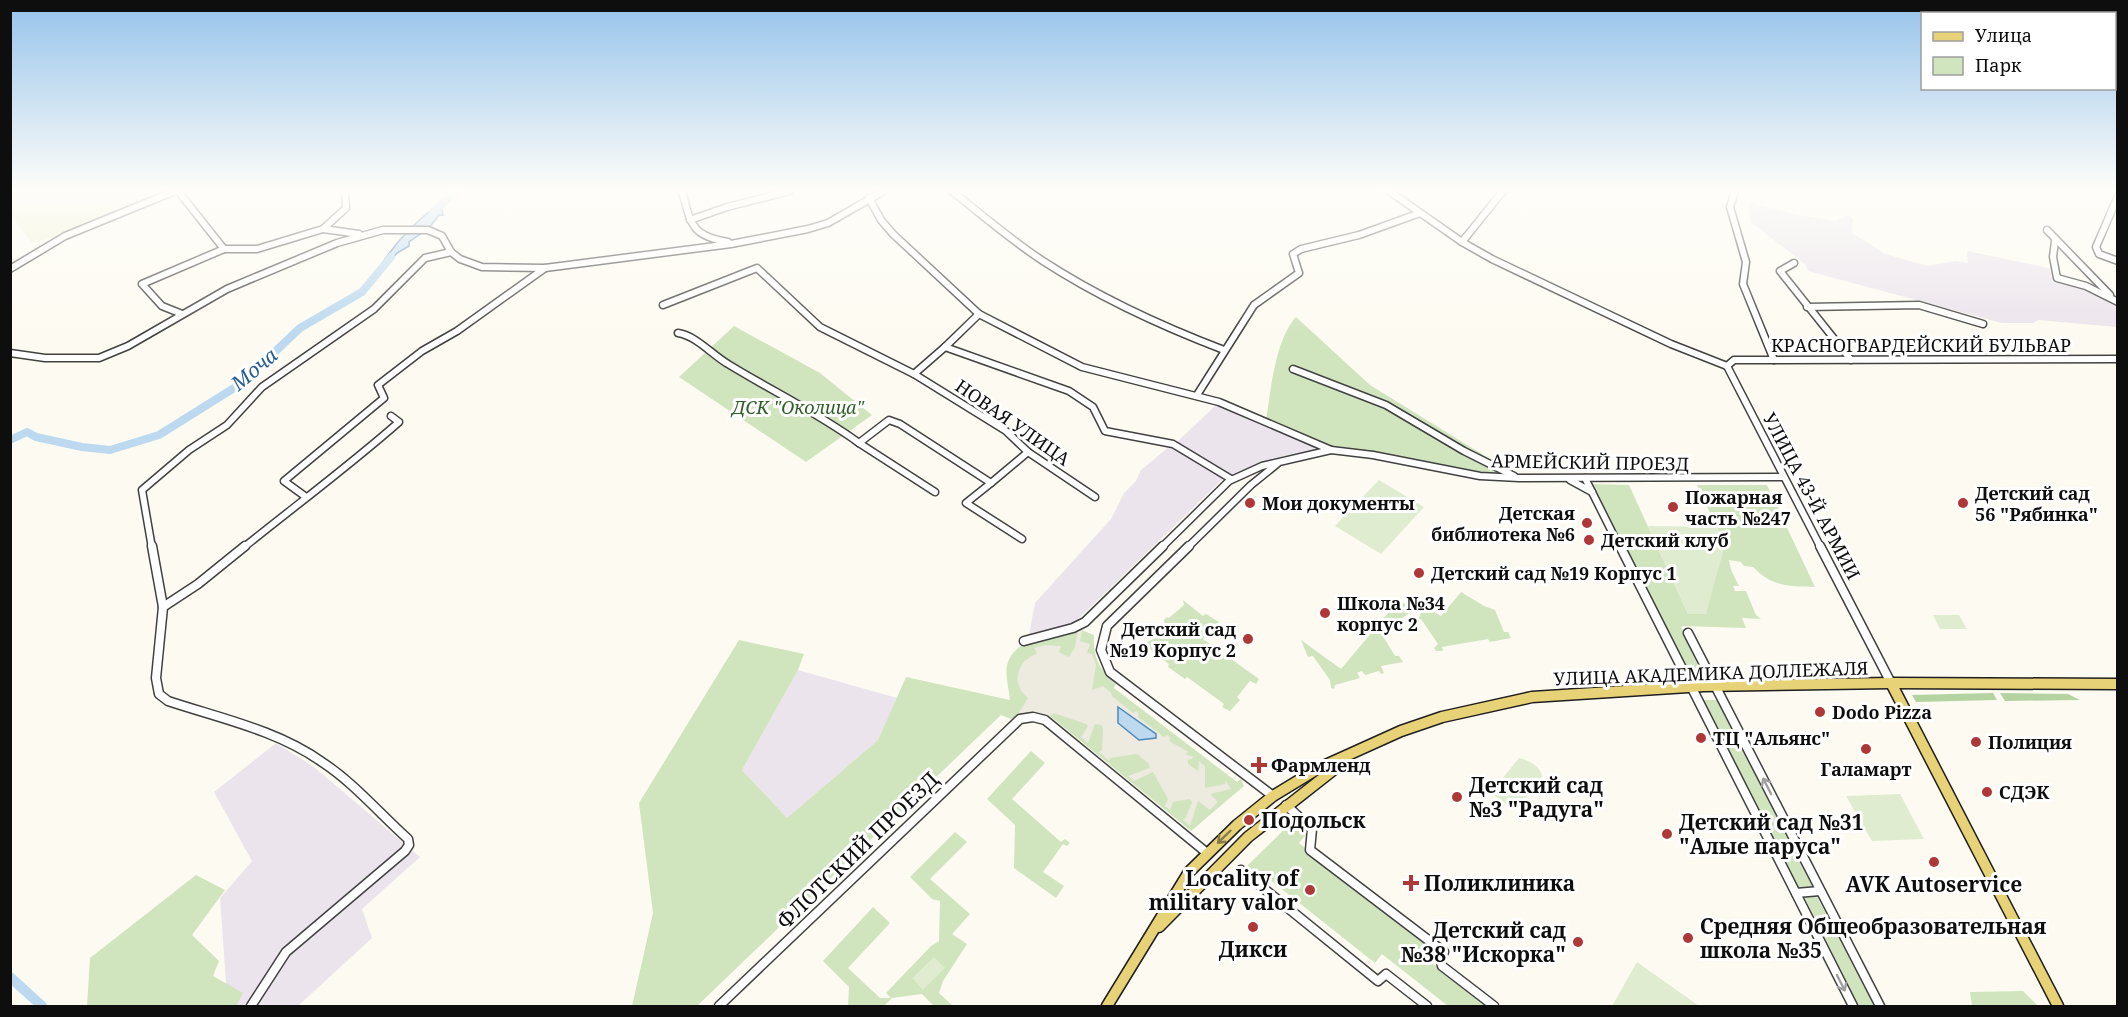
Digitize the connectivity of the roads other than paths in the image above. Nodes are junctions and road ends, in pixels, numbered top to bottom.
1 (61, 238) edge
2 (215, 238) edge
3 (292, 238) edge
4 (350, 238) edge
5 (444, 238) edge
6 (707, 238) edge
7 (757, 238) edge
8 (898, 238) edge
9 (1012, 238) edge
10 (1345, 238) edge
11 (1457, 238) edge
12 (1465, 238) edge
13 (1739, 238) edge
14 (2055, 238) edge
15 (2100, 238) edge
16 (2057, 241) junction
17 (1462, 242) junction
18 (731, 244) junction
19 (224, 249) junction
20 (452, 252) junction
21 (2118, 261) edge
22 (1794, 263) dead end
23 (545, 268) junction
24 (10, 269) edge
25 (2117, 302) edge
26 (663, 305) dead end
27 (1807, 307) junction
28 (182, 314) junction
29 (980, 314) junction
30 (1983, 324) dead end
31 (678, 333) dead end
32 (945, 347) junction
33 (1224, 350) junction
34 (10, 353) edge
35 (2118, 359) edge
36 (1774, 360) junction
37 (1851, 360) junction
38 (1727, 366) junction
39 (1293, 369) dead end
40 (914, 374) junction
41 (1197, 395) junction
42 (391, 416) dead end
43 (860, 443) junction
44 (1331, 450) junction
45 (1028, 452) junction
46 (1280, 462) junction
47 (1783, 477) junction
48 (1519, 478) junction
49 (1567, 478) junction
50 (1585, 478) junction
51 (1232, 479) junction
52 (991, 483) junction
53 (935, 492) dead end
54 (1592, 492) junction
55 (306, 497) junction
56 (1095, 497) dead end
57 (1022, 539) dead end
58 (163, 608) junction
59 (1688, 633) dead end
60 (1024, 641) dead end
61 (1891, 683) junction
62 (1909, 683) junction
63 (2118, 684) edge
64 (1715, 686) junction
65 (1691, 687) junction
66 (1902, 704) junction
67 (1361, 749) junction
68 (1298, 779) junction
69 (1307, 789) junction
70 (1273, 796) junction
71 (1286, 805) junction
72 (1208, 853) junction
73 (1241, 870) dead end
74 (1189, 872) junction
75 (1200, 886) junction
76 (1820, 891) junction
77 (1796, 893) junction
78 (1149, 937) junction
79 (251, 1006) edge
80 (719, 1006) edge
81 (1107, 1006) edge
82 (1427, 1006) edge
83 (1494, 1006) edge
84 (1853, 1006) edge
85 (1880, 1006) edge
86 (2058, 1006) edge

1 - 24 street
2 - 19 street
3 - 19 street
4 - 28 street
5 - 20 street
6 - 18 street
7 - 18 street
8 - 29 street
9 - 33 street
10 - 33 street
11 - 17 street
12 - 17 street
13 - 36 street
14 - 16 street
15 - 21 street
16 - 25 street
16 - 25 street
17 - 38 street
18 - 23 street
19 - 28 street
20 - 23 street
20 - 58 street
22 - 27 street
23 - 55 street
26 - 40 street, НОВАЯ УЛИЦА
27 - 30 street
27 - 37 street
28 - 34 street
29 - 32 street
29 - 41 street
31 - 43 street
32 - 40 street
32 - 51 street
33 - 41 street
35 - 37 street, КРАСНОГВАРДЕЙСКИЙ БУЛЬВАР
36 - 37 street, КРАСНОГВАРДЕЙСКИЙ БУЛЬВАР
36 - 38 street, КРАСНОГВАРДЕЙСКИЙ БУЛЬВАР
38 - 47 street, УЛИЦА 43-Й АРМИИ
39 - 48 street
40 - 45 street, НОВАЯ УЛИЦА
41 - 44 street
42 - 55 street
43 - 52 street
43 - 53 street
44 - 46 street, АРМЕЙСКИЙ ПРОЕЗД
44 - 48 street, АРМЕЙСКИЙ ПРОЕЗД
45 - 52 street
45 - 56 street, НОВАЯ УЛИЦА
46 - 51 street
46 - 70 street, АРМЕЙСКИЙ ПРОЕЗД
47 - 50 street, АРМЕЙСКИЙ ПРОЕЗД
47 - 61 street, УЛИЦА 43-Й АРМИИ
48 - 49 street, АРМЕЙСКИЙ ПРОЕЗД
49 - 50 street, АРМЕЙСКИЙ ПРОЕЗД
49 - 54 street
50 - 54 street
51 - 60 street
52 - 57 street
54 - 65 street
55 - 58 street
58 - 79 street
59 - 64 street
61 - 62 main road, УЛИЦА АКАДЕМИКА ДОЛЛЕЖАЛЯ
61 - 64 main road, УЛИЦА АКАДЕМИКА ДОЛЛЕЖАЛЯ
61 - 66 main road, УЛИЦА 43-Й АРМИИ
62 - 63 main road, УЛИЦА АКАДЕМИКА ДОЛЛЕЖАЛЯ
62 - 66 main road
64 - 65 main road, УЛИЦА АКАДЕМИКА ДОЛЛЕЖАЛЯ
76 -> 64 street
65 - 67 main road, УЛИЦА АКАДЕМИКА ДОЛЛЕЖАЛЯ
65 - 77 street
66 - 86 main road, УЛИЦА 43-Й АРМИИ
67 - 68 main road, УЛИЦА АКАДЕМИКА ДОЛЛЕЖАЛЯ
67 - 69 main road, УЛИЦА АКАДЕМИКА ДОЛЛЕЖАЛЯ
68 - 69 main road
68 - 70 main road, УЛИЦА АКАДЕМИКА ДОЛЛЕЖАЛЯ
69 - 71 main road, УЛИЦА АКАДЕМИКА ДОЛЛЕЖАЛЯ
70 -> 72 main road, УЛИЦА АКАДЕМИКА ДОЛЛЕЖАЛЯ
71 - 75 main road, УЛИЦА АКАДЕМИКА ДОЛЛЕЖАЛЯ
71 - 83 street
72 - 74 main road, УЛИЦА АКАДЕМИКА ДОЛЛЕЖАЛЯ
72 - 80 street, ФЛОТСКИЙ ПРОЕЗД
73 - 82 street
74 - 75 main road
74 - 78 main road, УЛИЦА АКАДЕМИКА ДОЛЛЕЖАЛЯ
75 - 78 main road, УЛИЦА АКАДЕМИКА ДОЛЛЕЖАЛЯ
76 - 77 street
76 - 85 street
77 -> 84 street
78 - 81 main road, УЛИЦА АКАДЕМИКА ДОЛЛЕЖАЛЯ

